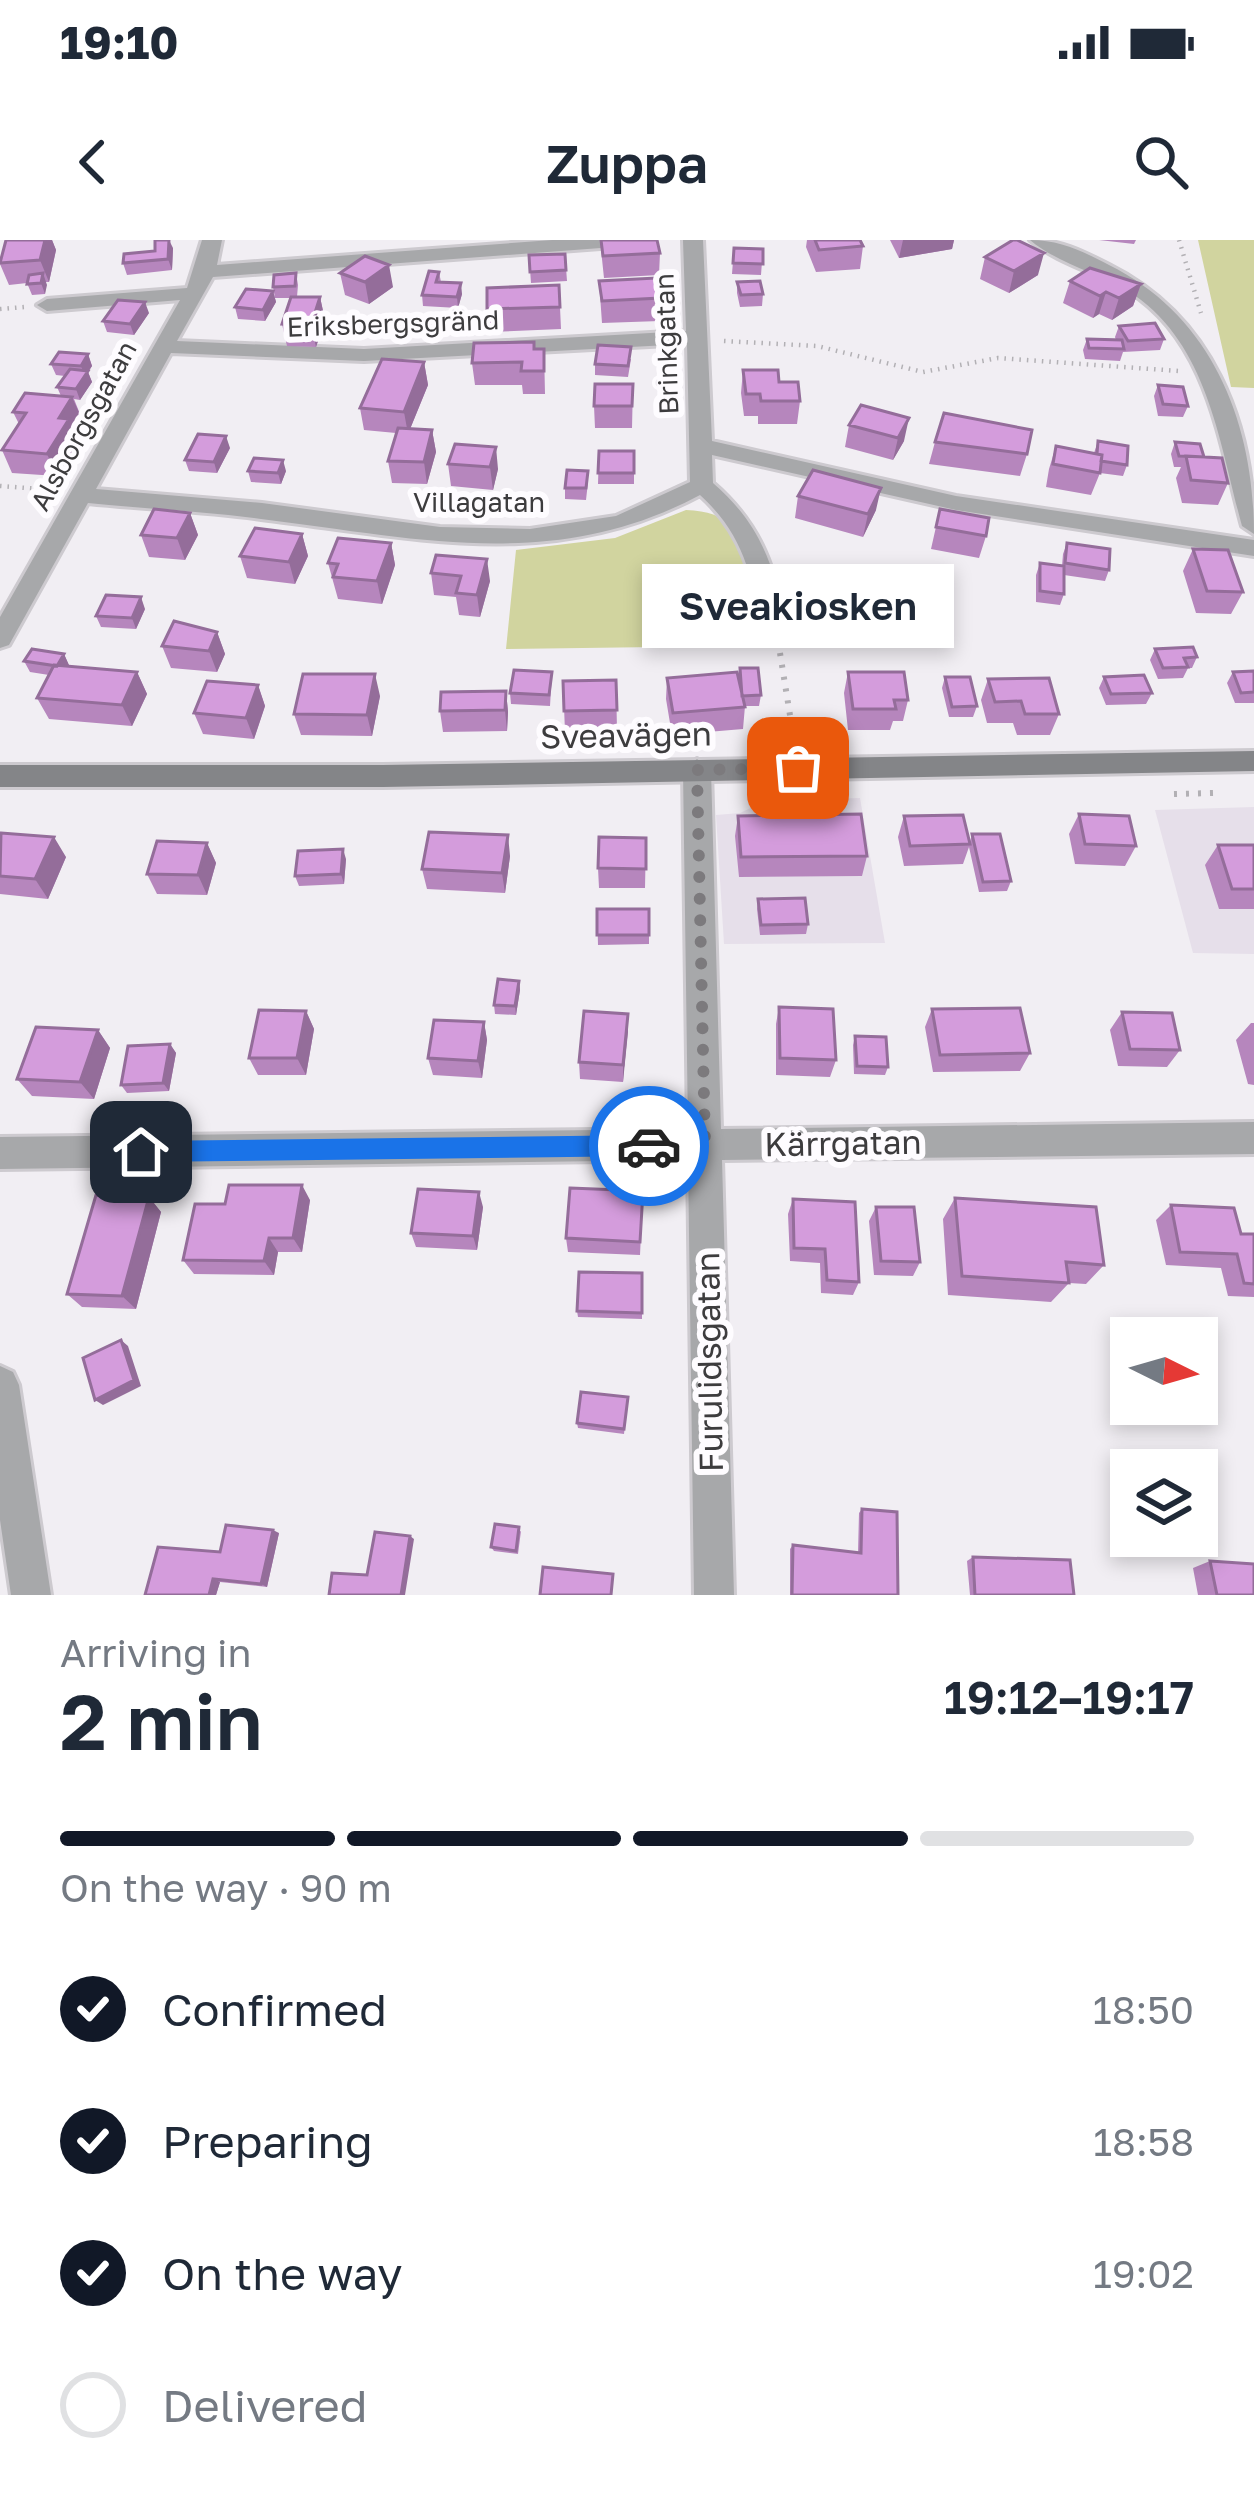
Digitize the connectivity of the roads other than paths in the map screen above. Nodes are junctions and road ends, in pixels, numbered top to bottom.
1 (212, 240) edge
2 (627, 240) edge
3 (693, 240) edge
4 (1040, 240) edge
5 (200, 283) junction
6 (46, 305) dead end
7 (696, 339) junction
8 (164, 347) junction
9 (701, 445) junction
10 (1247, 484) edge
11 (702, 485) junction
12 (80, 494) junction
13 (1254, 526) edge
14 (1254, 548) edge
15 (775, 632) road end
16 (0, 639) edge
17 (1254, 761) edge
18 (697, 770) junction
19 (0, 776) edge
20 (1254, 1138) edge
21 (705, 1145) junction
22 (0, 1154) edge
23 (0, 1385) edge
24 (31, 1595) edge
25 (713, 1595) edge

1 - 5 street, Alsborgsgatan
2 - 5 street
3 - 7 street, Brinkgatan
4 - 10 street
5 - 6 street
5 - 8 street, Alsborgsgatan
7 - 8 street, Eriksbergsgränd
7 - 9 street, Brinkgatan
8 - 12 street, Alsborgsgatan
9 - 11 street
9 - 14 street
10 - 13 street
11 - 12 street, Villagatan
11 - 15 street
12 - 16 street, Alsborgsgatan
17 - 18 main road, Sveavägen
18 - 19 main road, Sveavägen
18 - 21 street, Furulidsgatan
20 - 21 street, Kärrgatan
21 - 22 street, Kärrgatan
21 - 25 street, Furulidsgatan
23 - 24 street

